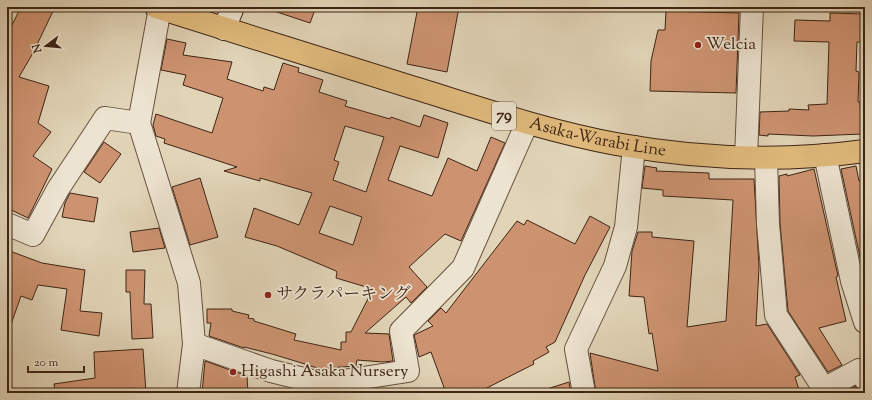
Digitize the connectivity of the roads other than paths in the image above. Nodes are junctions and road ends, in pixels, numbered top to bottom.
1 (233, 7) edge
2 (752, 7) edge
3 (158, 8) edge
4 (224, 29) junction
5 (139, 123) junction
6 (527, 123) junction
7 (634, 147) junction
8 (865, 151) edge
9 (825, 155) junction
10 (756, 157) junction
11 (7, 224) edge
12 (865, 322) edge
13 (194, 344) junction
14 (863, 371) edge
15 (188, 393) edge
16 (584, 393) edge

1 - 4 street
2 - 10 street
3 - 4 main road, Asaka-Warabi Line / 79
3 - 5 street
4 - 6 main road, Asaka-Warabi Line / 79
5 - 11 street
5 - 13 street
6 - 7 main road, Asaka-Warabi Line / 79
6 - 13 street
7 - 10 main road, Asaka-Warabi Line / 79
7 - 16 street
8 - 9 main road, Asaka-Warabi Line / 79
9 - 10 main road, Asaka-Warabi Line / 79
9 - 12 street
10 - 14 street
13 - 15 street

